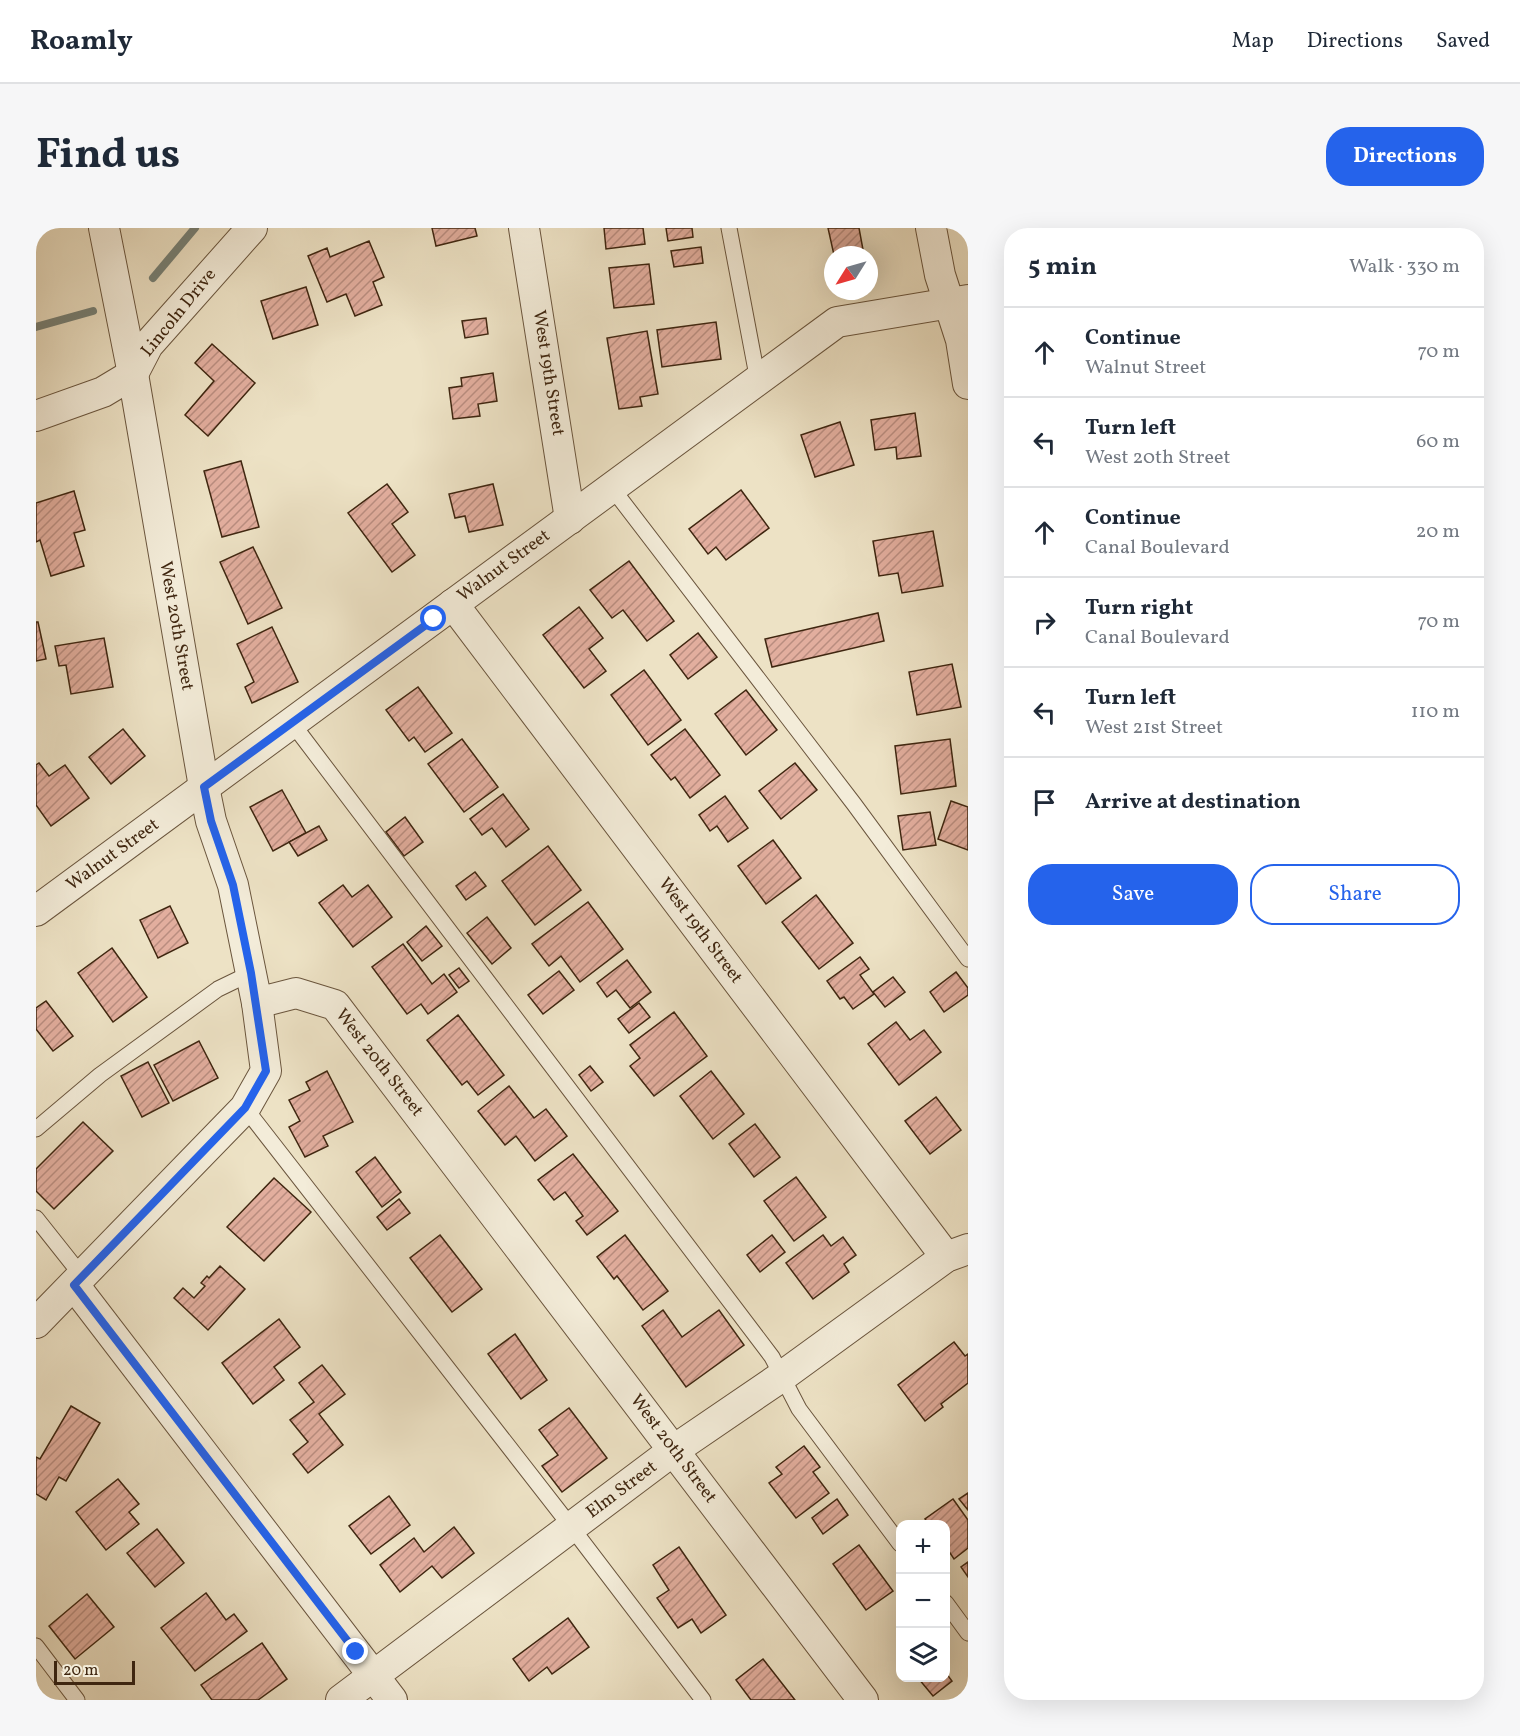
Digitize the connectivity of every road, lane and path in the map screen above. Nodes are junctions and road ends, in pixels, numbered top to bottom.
1 (104, 228) edge
2 (252, 228) edge
3 (524, 228) edge
4 (729, 228) edge
5 (932, 228) edge
6 (959, 301) edge
7 (133, 374) junction
8 (758, 381) junction
9 (968, 384) edge
10 (36, 416) edge
11 (612, 489) junction
12 (570, 519) junction
13 (453, 604) junction
14 (292, 723) junction
15 (204, 787) junction
16 (36, 911) edge
17 (968, 959) edge
18 (251, 973) junction
19 (256, 1003) junction
20 (245, 1108) junction
21 (36, 1129) edge
22 (36, 1218) edge
23 (957, 1253) edge
24 (78, 1281) junction
25 (36, 1323) edge
26 (781, 1377) junction
27 (674, 1450) junction
28 (572, 1528) junction
29 (896, 1539) edge
30 (950, 1610) edge
31 (968, 1633) edge
32 (36, 1646) edge
33 (374, 1676) junction
34 (77, 1700) edge
35 (341, 1700) edge
36 (392, 1700) edge
37 (703, 1700) edge
38 (863, 1700) edge

1 - 7 street, West 20th Street
2 - 7 street, Lincoln Drive
3 - 12 street, West 19th Street
4 - 8 lane
5 - 6 street
6 - 8 street, Walnut Street
6 - 9 street
7 - 10 street, Lincoln Drive
7 - 15 street, West 20th Street
8 - 11 street, Walnut Street
11 - 12 street, Walnut Street
11 - 17 lane
12 - 13 street, Walnut Street
13 - 14 street, Walnut Street
13 - 23 street, West 19th Street
14 - 15 street, Walnut Street
14 - 26 lane
15 - 16 street, Walnut Street
15 - 18 street, West 20th Street
18 - 19 street, West 20th Street
18 - 21 lane
19 - 20 street
19 - 27 street, West 20th Street
20 - 24 street
20 - 28 lane
22 - 24 lane
23 - 26 street, Elm Street
24 - 25 street
24 - 33 street
26 - 27 street, Elm Street
26 - 29 lane
27 - 28 street, Elm Street
27 - 38 street, West 20th Street
28 - 33 street, Elm Street
28 - 37 lane
30 - 31 lane
32 - 34 lane
33 - 35 street, Elm Street
33 - 36 street

